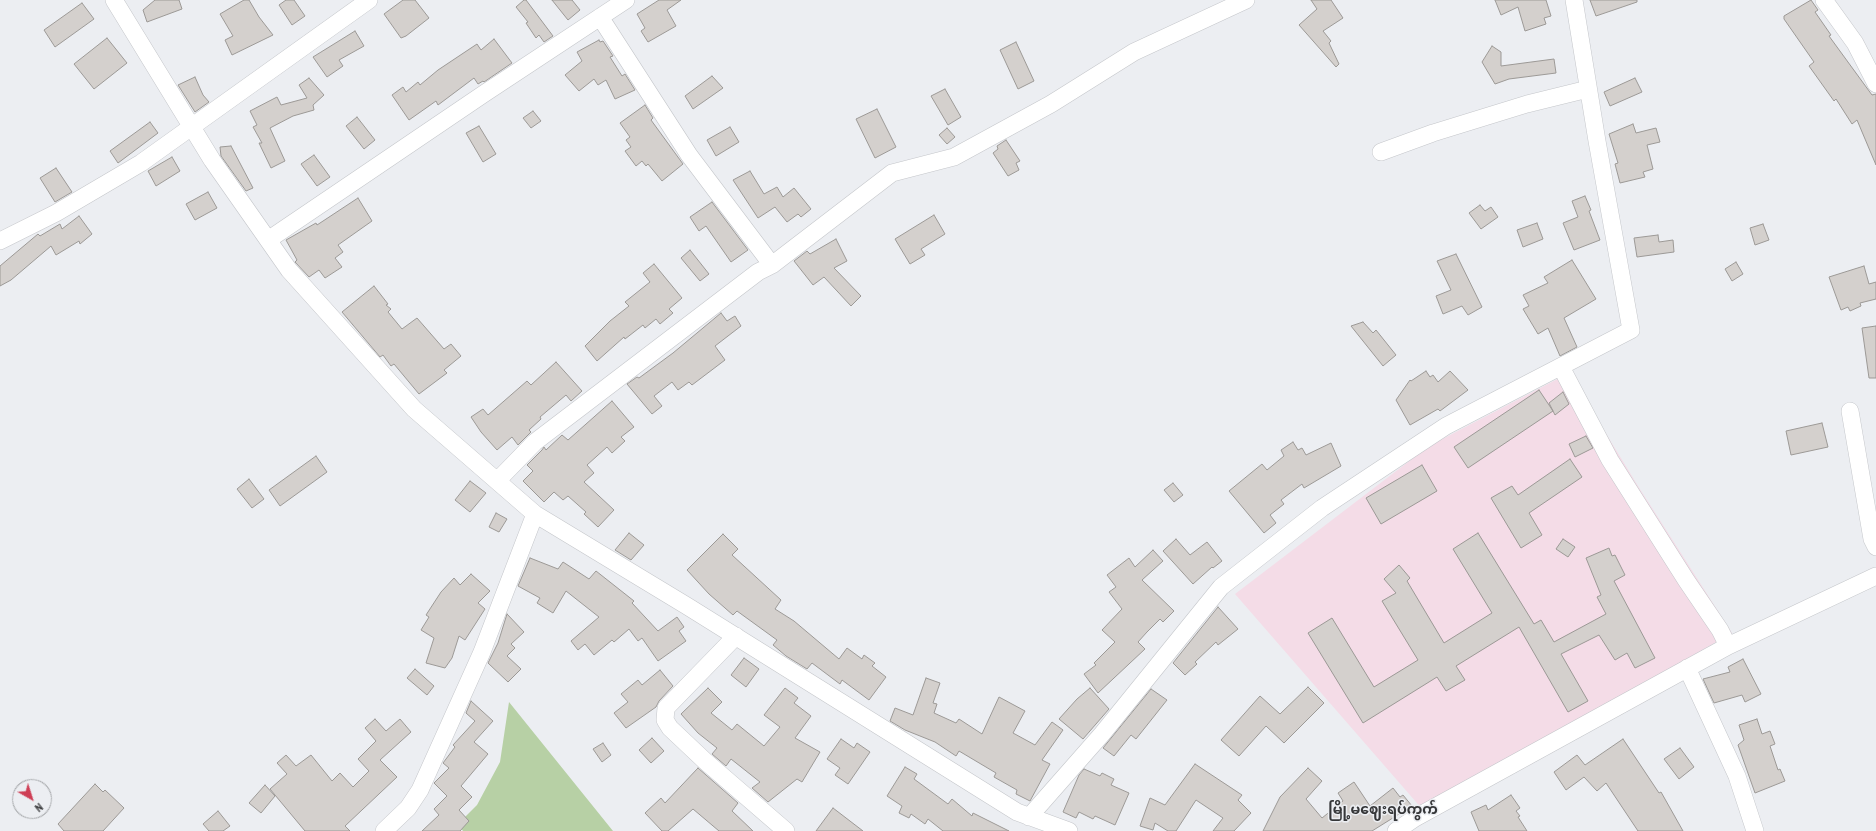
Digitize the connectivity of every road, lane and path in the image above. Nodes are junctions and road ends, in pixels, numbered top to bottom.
1 (114, 0) edge
2 (369, 0) edge
3 (626, 0) edge
4 (1246, 0) edge
5 (1574, 0) edge
6 (1824, 0) edge
7 (600, 17) junction
8 (1876, 84) edge
9 (1588, 89) junction
10 (192, 128) junction
11 (1381, 152) dead end
12 (268, 240) junction
13 (0, 241) edge
14 (772, 265) junction
15 (1562, 367) junction
16 (1850, 411) dead end
17 (497, 481) junction
18 (535, 514) junction
19 (1876, 547) edge
20 (1876, 576) edge
21 (736, 636) junction
22 (1728, 646) junction
23 (1687, 668) junction
24 (1029, 818) junction
25 (384, 831) edge
26 (786, 831) edge
27 (1069, 831) edge
28 (1396, 831) edge
29 (1755, 831) edge

1 - 10 street
2 - 10 street
3 - 7 street
4 - 14 street
5 - 9 street
6 - 8 street
7 - 12 street
7 - 14 street
9 - 11 street
9 - 15 street
10 - 12 street
10 - 13 street
12 - 17 street
14 - 17 street
15 - 22 street
15 - 24 street
16 - 19 street
17 - 18 street
18 - 21 street
18 - 25 street
20 - 22 street
21 - 24 street
21 - 26 street
22 - 23 street
23 - 28 street
23 - 29 street
24 - 27 street

